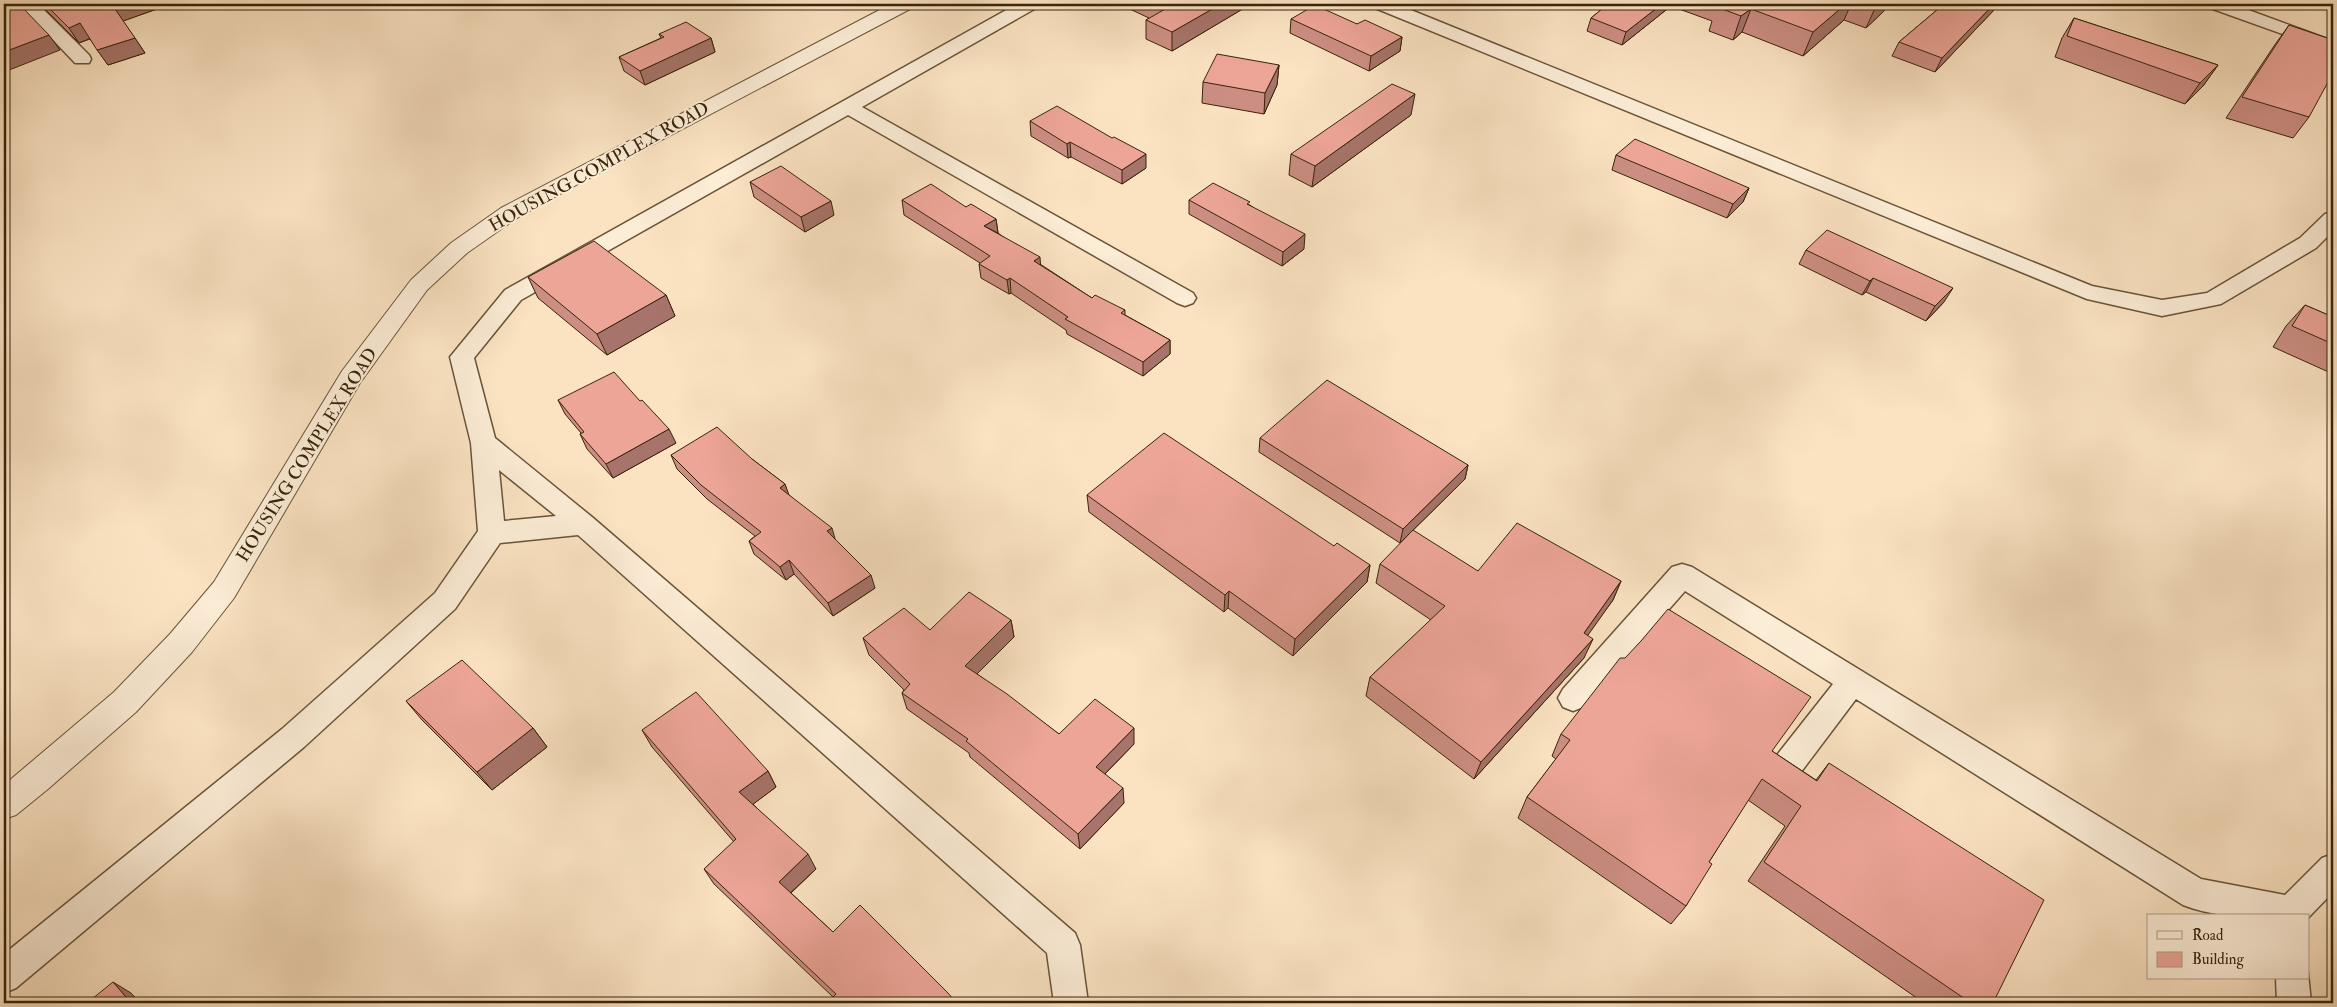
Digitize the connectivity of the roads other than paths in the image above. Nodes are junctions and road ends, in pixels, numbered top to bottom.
1 (28, 4) edge
2 (903, 4) edge
3 (1030, 4) edge
4 (1381, 4) edge
5 (2216, 4) edge
6 (2333, 47) edge
7 (82, 59) dead end
8 (848, 106) junction
9 (2333, 219) edge
10 (1185, 298) dead end
11 (484, 442) junction
12 (583, 524) junction
13 (492, 533) junction
14 (1852, 681) junction
15 (1573, 698) dead end
16 (1784, 770) edge
17 (4, 804) edge
18 (2333, 869) edge
19 (2291, 914) edge
20 (4, 976) edge
21 (2293, 980) edge
22 (1071, 1003) edge
23 (2294, 1003) edge

1 - 7 street
2 - 17 street, HOUSING COMPLEX ROAD
3 - 8 street
4 - 9 street
5 - 6 street
8 - 10 street
8 - 11 street
11 - 12 street
11 - 13 street
12 - 13 street
12 - 22 street
13 - 20 street
14 - 15 street
14 - 16 street
14 - 19 street
18 - 19 street
21 - 23 street

